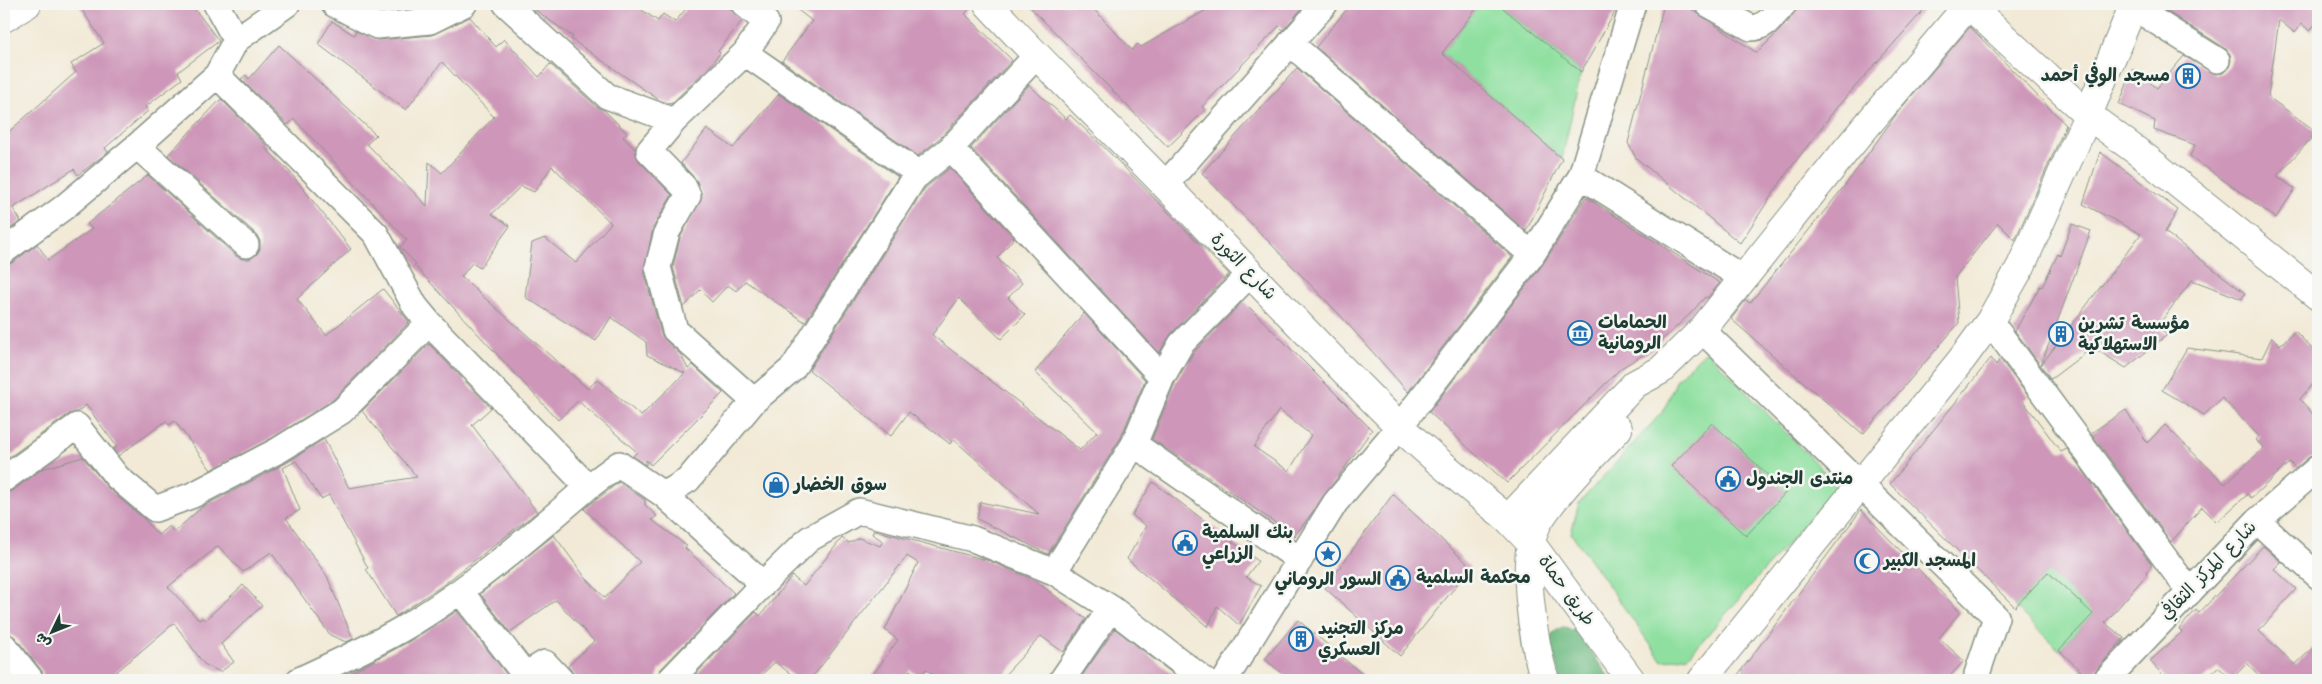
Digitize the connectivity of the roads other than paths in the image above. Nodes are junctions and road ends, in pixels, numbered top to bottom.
1 (27, 4) edge
2 (216, 4) edge
3 (287, 4) edge
4 (334, 4) edge
5 (464, 4) edge
6 (506, 4) edge
7 (744, 4) edge
8 (988, 4) edge
9 (1325, 4) edge
10 (1633, 4) edge
11 (1708, 4) edge
12 (1784, 4) edge
13 (1968, 4) edge
14 (2133, 5) edge
15 (4, 18) edge
16 (236, 40) junction
17 (1290, 43) junction
18 (745, 53) junction
19 (1036, 56) junction
20 (2217, 60) dead end
21 (217, 75) junction
22 (2088, 115) junction
23 (674, 121) junction
24 (137, 146) junction
25 (951, 148) junction
26 (919, 174) junction
27 (1581, 176) junction
28 (1165, 185) junction
29 (246, 245) dead end
30 (4, 251) edge
31 (1532, 255) junction
32 (1250, 274) junction
33 (1743, 278) junction
34 (2318, 296) edge
35 (1990, 321) junction
36 (429, 323) junction
37 (1702, 330) junction
38 (1661, 370) junction
39 (1162, 377) junction
40 (754, 401) junction
41 (1400, 426) junction
42 (1134, 444) junction
43 (2318, 468) edge
44 (4, 479) edge
45 (1859, 485) junction
46 (588, 487) junction
47 (664, 495) junction
48 (1508, 519) junction
49 (2257, 521) junction
50 (1530, 542) junction
51 (1300, 560) junction
52 (1054, 572) junction
53 (2318, 576) edge
54 (762, 584) junction
55 (460, 591) junction
56 (2190, 592) junction
57 (1112, 608) junction
58 (4, 646) edge
59 (1980, 678) edge
60 (31, 680) edge
61 (299, 680) edge
62 (561, 680) edge
63 (670, 680) edge
64 (1062, 680) edge
65 (1204, 680) edge
66 (1225, 680) edge
67 (1545, 680) edge
68 (1631, 680) edge
69 (1702, 680) edge
70 (2106, 680) edge

1 - 15 main road
2 - 16 street
3 - 16 street
4 - 5 street
6 - 23 street
7 - 18 street
8 - 19 main road, شارع الثورة
9 - 17 street
10 - 27 street
11 - 12 street
13 - 22 main road
13 - 33 main road
14 - 20 street
14 - 22 main road
16 - 21 street
17 - 28 street
17 - 31 street
18 - 23 street
18 - 26 street
19 - 25 street
19 - 28 main road, شارع الثورة
21 - 24 street
21 - 36 street
22 - 34 main road
22 - 35 main road
23 - 40 street
24 - 29 street
24 - 30 street
25 - 26 street
25 - 39 street
26 - 40 street
27 - 31 street
27 - 33 street
28 - 32 main road, شارع الثورة
31 - 41 street
32 - 39 street
32 - 41 main road, شارع الثورة
33 - 37 main road
35 - 45 main road
35 - 56 street
36 - 44 street
36 - 46 street
37 - 38 main road
37 - 45 street
38 - 48 main road
38 - 50 main road
39 - 42 street
40 - 47 street
41 - 48 main road, شارع الثورة
41 - 51 street
42 - 51 street
42 - 52 street
43 - 49 street, شارع المركز الثقافي
45 - 59 street
45 - 69 main road
46 - 47 street
46 - 55 street
47 - 54 street
48 - 50 main road, شارع الثورة
49 - 53 street
49 - 56 street, شارع المركز الثقافي
50 - 67 main road, طريق حماة
50 - 68 main road, طريق حماة
51 - 66 street
52 - 54 street
52 - 57 street
54 - 63 street
55 - 61 street
55 - 62 street
56 - 70 street, شارع المركز الثقافي
57 - 64 street
57 - 65 street
58 - 60 street

